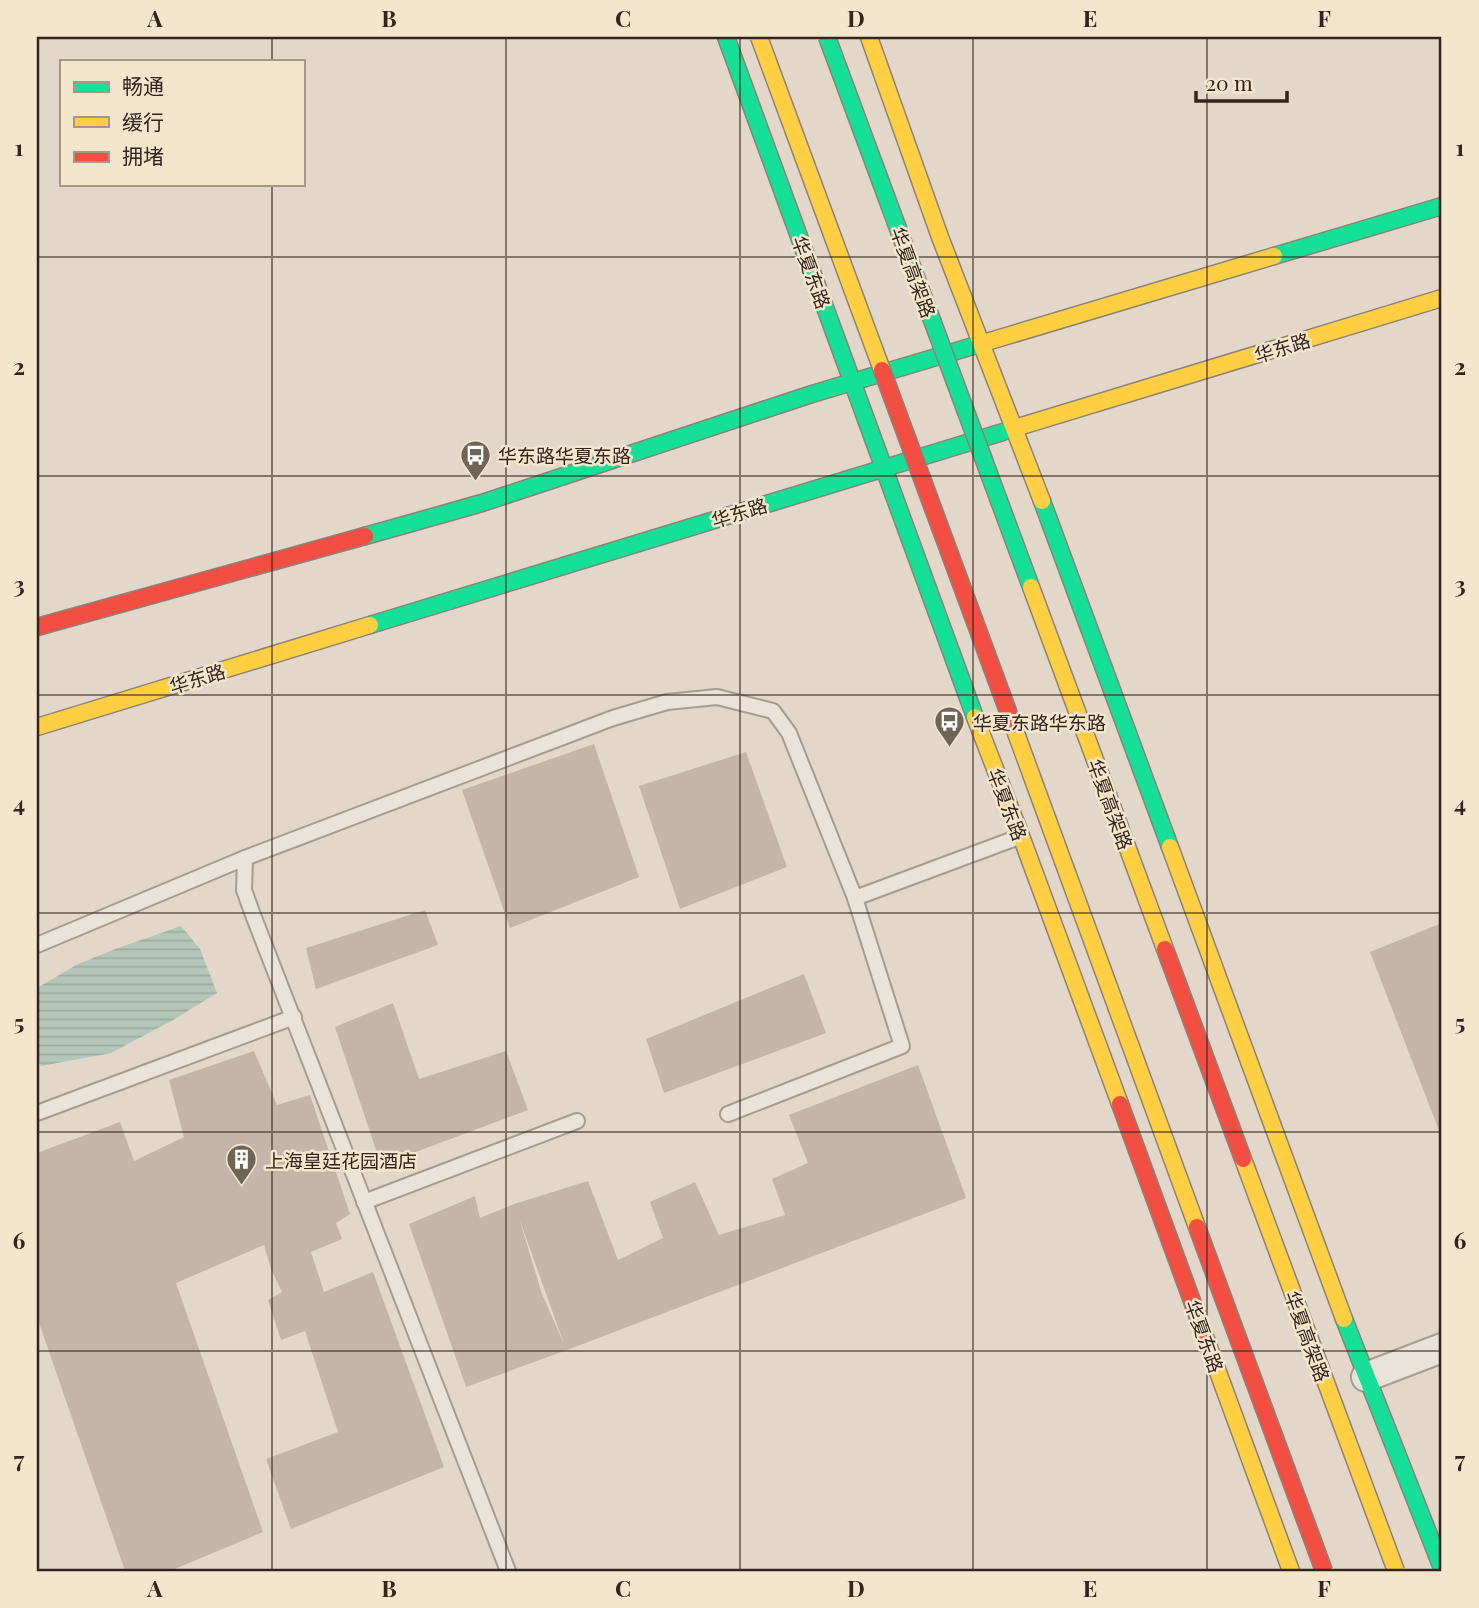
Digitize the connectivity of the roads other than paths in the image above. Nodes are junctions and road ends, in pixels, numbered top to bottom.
1 (726, 37) edge
2 (759, 37) edge
3 (827, 37) edge
4 (869, 37) edge
5 (1442, 206) edge
6 (1441, 301) edge
7 (983, 342) junction
8 (852, 382) junction
9 (1009, 430) junction
10 (884, 468) junction
11 (37, 627) edge
12 (42, 726) edge
13 (1021, 836) junction
14 (245, 858) junction
15 (855, 898) junction
16 (37, 945) edge
17 (293, 1017) junction
18 (37, 1113) edge
19 (728, 1114) dead end
20 (578, 1121) dead end
21 (364, 1202) junction
22 (1442, 1349) edge
23 (1366, 1377) junction
24 (1442, 1568) edge
25 (508, 1571) edge
26 (1291, 1571) edge
27 (1324, 1571) edge
28 (1396, 1571) edge

1 - 8 main road, 华夏东路
2 - 27 main road, bridge
3 - 28 main road, 华夏高架路, bridge
4 - 7 main road
5 - 7 main road
6 - 9 main road, 华东路
7 - 8 main road
7 - 9 main road
8 - 10 main road, 华夏东路
8 - 11 main road
9 - 10 main road, 华东路
9 - 23 main road
10 - 12 main road, 华东路
10 - 13 main road, 华夏东路
13 - 15 lane
13 - 26 main road, 华夏东路
14 - 15 lane
14 - 16 lane
14 - 17 lane
15 - 19 lane
17 - 18 lane
17 - 21 lane
20 - 21 lane
21 - 25 lane
22 - 23 street
23 - 24 main road

